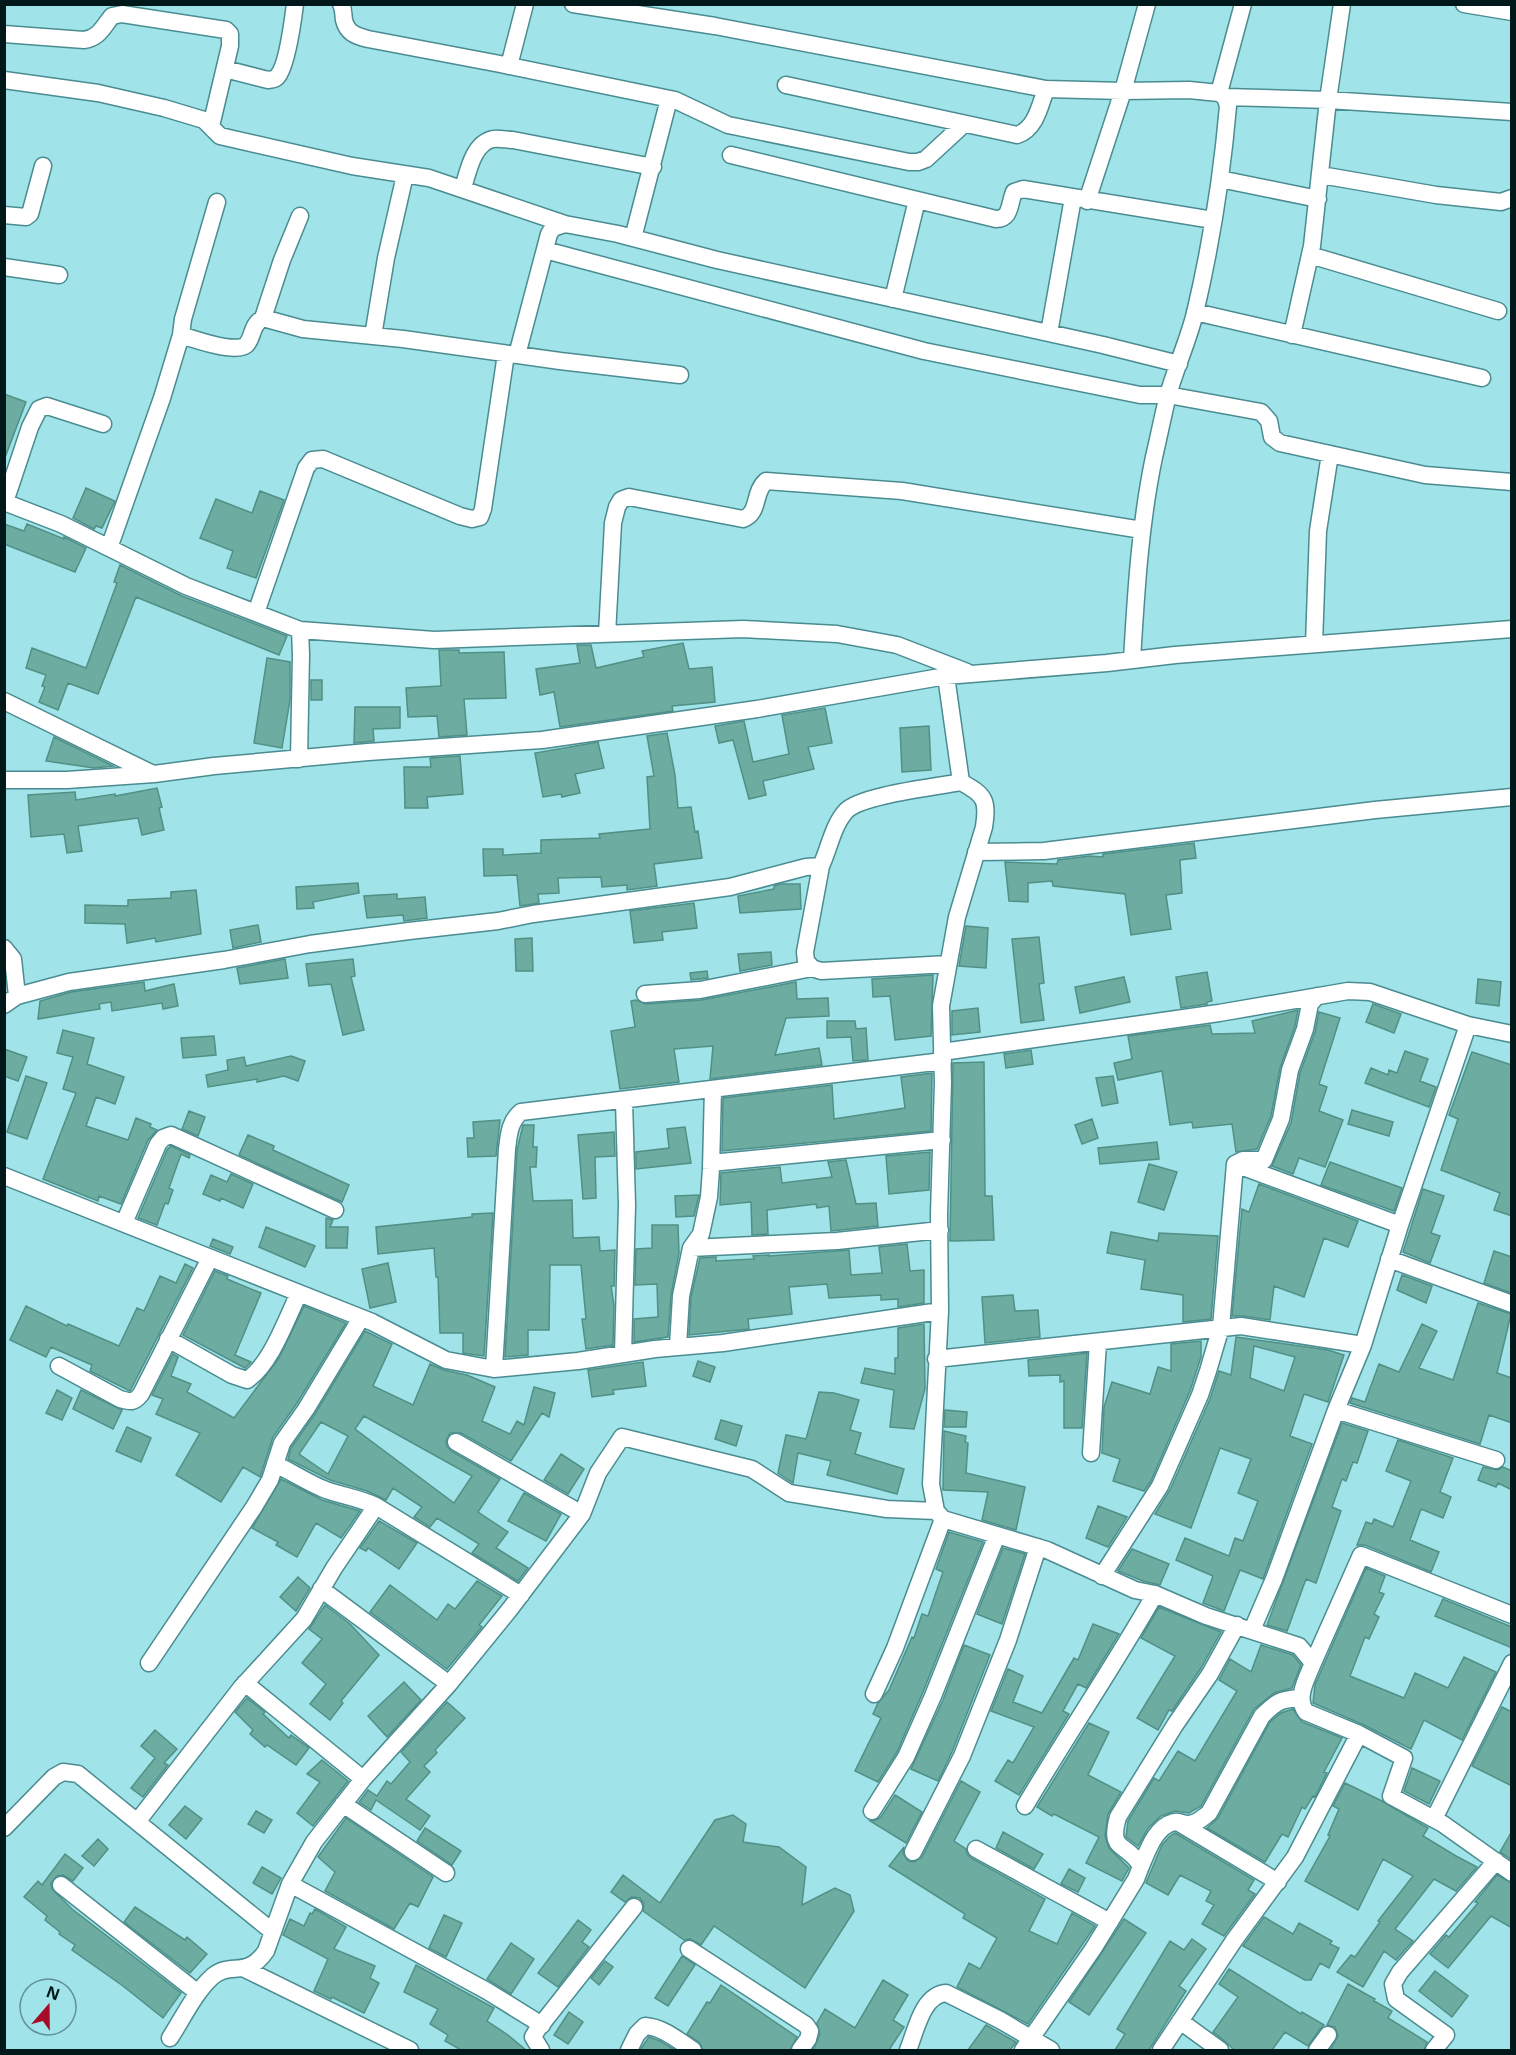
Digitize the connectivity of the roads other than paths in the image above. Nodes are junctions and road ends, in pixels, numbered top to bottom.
1 (296, 4) edge
2 (341, 4) edge
3 (525, 4) edge
4 (573, 4) edge
5 (1147, 4) edge
6 (1243, 4) edge
7 (1342, 4) edge
8 (1464, 4) edge
9 (1512, 12) edge
10 (4, 34) edge
11 (509, 66) junction
12 (225, 69) junction
13 (4, 80) edge
14 (786, 85) dead end
15 (1046, 88) junction
16 (1123, 91) junction
17 (1222, 95) junction
18 (669, 99) junction
19 (1328, 100) junction
20 (1512, 112) edge
21 (964, 124) junction
22 (211, 126) junction
23 (731, 155) dead end
24 (44, 166) dead end
25 (653, 167) junction
26 (405, 175) junction
27 (1321, 175) junction
28 (1220, 179) junction
29 (463, 188) junction
30 (1512, 198) edge
31 (1318, 199) junction
32 (918, 200) junction
33 (1080, 200) junction
34 (217, 202) dead end
35 (4, 215) edge
36 (300, 216) dead end
37 (1213, 220) junction
38 (565, 224) junction
39 (633, 238) junction
40 (545, 250) junction
41 (1310, 255) junction
42 (4, 267) edge
43 (59, 275) dead end
44 (893, 299) junction
45 (1498, 311) dead end
46 (1195, 312) junction
47 (263, 318) junction
48 (1049, 333) junction
49 (181, 335) junction
50 (1292, 335) junction
51 (373, 336) junction
52 (512, 354) junction
53 (1179, 364) junction
54 (680, 375) dead end
55 (1482, 378) dead end
56 (1168, 395) junction
57 (103, 424) dead end
58 (1330, 454) junction
59 (1512, 482) edge
60 (5, 502) edge
61 (1142, 530) junction
62 (109, 548) junction
63 (256, 613) junction
64 (300, 630) junction
65 (1512, 630) edge
66 (608, 634) junction
67 (1314, 644) junction
68 (1132, 660) junction
69 (971, 674) junction
70 (946, 676) junction
71 (4, 701) edge
72 (299, 759) junction
73 (154, 774) junction
74 (4, 780) edge
75 (961, 782) junction
76 (1512, 797) edge
77 (976, 852) junction
78 (822, 866) junction
79 (4, 948) edge
80 (948, 964) junction
81 (812, 969) junction
82 (645, 994) dead end
83 (1317, 996) junction
84 (8, 1004) edge
85 (1468, 1025) junction
86 (1512, 1034) edge
87 (942, 1057) junction
88 (713, 1089) junction
89 (624, 1101) junction
90 (942, 1140) junction
91 (711, 1162) junction
92 (1235, 1164) junction
93 (4, 1176) edge
94 (335, 1210) dead end
95 (124, 1223) junction
96 (1400, 1225) junction
97 (940, 1230) junction
98 (691, 1248) junction
99 (210, 1258) junction
100 (1389, 1259) junction
101 (298, 1293) junction
102 (1511, 1304) edge
103 (940, 1311) junction
104 (362, 1318) junction
105 (1221, 1327) junction
106 (168, 1339) junction
107 (1098, 1342) junction
108 (678, 1346) junction
109 (1363, 1346) junction
110 (623, 1354) junction
111 (936, 1359) junction
112 (59, 1366) dead end
113 (494, 1369) junction
114 (1336, 1410) junction
115 (456, 1442) dead end
116 (1090, 1453) dead end
117 (1496, 1460) dead end
118 (275, 1464) junction
119 (376, 1506) junction
120 (582, 1514) junction
121 (940, 1515) junction
122 (997, 1535) junction
123 (1038, 1547) junction
124 (1102, 1576) junction
125 (321, 1589) junction
126 (1155, 1594) junction
127 (521, 1595) junction
128 (1512, 1615) edge
129 (1244, 1628) junction
130 (149, 1663) dead end
131 (1313, 1663) junction
132 (1512, 1663) edge
133 (245, 1683) junction
134 (449, 1684) junction
135 (874, 1694) dead end
136 (1300, 1698) junction
137 (1359, 1734) junction
138 (363, 1779) junction
139 (343, 1804) junction
140 (1025, 1806) dead end
141 (872, 1811) dead end
142 (1434, 1819) junction
143 (1176, 1821) junction
144 (137, 1822) junction
145 (4, 1828) edge
146 (976, 1849) dead end
147 (914, 1852) dead end
148 (1496, 1861) junction
149 (1141, 1866) junction
150 (446, 1873) dead end
151 (1512, 1873) edge
152 (1278, 1882) junction
153 (290, 1884) junction
154 (61, 1885) dead end
155 (634, 1907) dead end
156 (1110, 1923) junction
157 (273, 1932) junction
158 (689, 1949) dead end
159 (243, 1968) junction
160 (198, 1994) junction
161 (1180, 2021) junction
162 (542, 2025) junction
163 (1328, 2035) dead end
164 (170, 2038) dead end
165 (1027, 2044) edge
166 (410, 2050) edge
167 (541, 2050) edge
168 (628, 2050) edge
169 (693, 2050) edge
170 (800, 2050) edge
171 (908, 2050) edge
172 (1051, 2050) edge
173 (1161, 2050) edge
174 (1220, 2050) edge
175 (1317, 2050) edge
176 (1434, 2050) edge

1 - 12 street
2 - 11 street
3 - 11 street
4 - 15 street
5 - 16 street
6 - 17 street
7 - 19 street
8 - 9 street
10 - 12 street
11 - 18 street
12 - 22 street
13 - 22 street
14 - 21 street
15 - 16 street
15 - 21 street
16 - 17 street
16 - 33 street
17 - 19 street
17 - 28 street
18 - 21 street
18 - 25 street
19 - 20 street
19 - 27 street
22 - 26 street
23 - 32 street
24 - 35 street
25 - 29 street
25 - 39 street
26 - 29 street
26 - 51 street
27 - 30 street
27 - 31 street
28 - 31 street
28 - 37 street
29 - 38 street
31 - 41 street
32 - 33 street
32 - 44 street
33 - 37 street
33 - 48 street
34 - 49 street
36 - 47 street
37 - 46 street
38 - 39 street
38 - 40 street
39 - 44 street
40 - 52 street
40 - 56 street
41 - 45 street
41 - 50 street
42 - 43 street
44 - 48 street
46 - 50 street
46 - 53 street
47 - 49 street
47 - 51 street
48 - 53 street
49 - 62 street
50 - 55 street
51 - 52 street
52 - 54 street
52 - 63 street
53 - 56 street
56 - 58 street
56 - 61 street
57 - 60 street
58 - 59 street
58 - 67 street
60 - 62 street
61 - 66 street
61 - 68 street
62 - 63 street
63 - 64 street
64 - 66 street
64 - 72 street
65 - 67 street
66 - 69 street
67 - 68 street
68 - 69 street
69 - 70 street
70 - 72 street
70 - 75 street
71 - 73 street
72 - 73 street
73 - 74 street
75 - 77 street
75 - 78 street
76 - 77 street
77 - 80 street
78 - 81 street
78 - 84 street
79 - 84 street
80 - 81 street
80 - 87 street
81 - 82 street
83 - 85 street
83 - 87 street
83 - 92 street
85 - 86 street
85 - 96 street
87 - 88 street
87 - 90 street
88 - 89 street
88 - 91 street
89 - 110 street
89 - 113 street
90 - 91 street
90 - 97 street
91 - 98 street
92 - 96 street
92 - 105 street
93 - 95 street
94 - 95 street
95 - 99 street
96 - 100 street
97 - 98 street
97 - 103 street
98 - 108 street
99 - 101 street
99 - 106 street
100 - 102 street
100 - 109 street
101 - 104 street
101 - 106 street
103 - 108 street
103 - 111 street
104 - 113 street
104 - 118 street
105 - 107 street
105 - 109 street
105 - 124 street
106 - 112 street
107 - 111 street
107 - 116 street
108 - 110 street
109 - 114 street
110 - 113 street
111 - 121 street
114 - 117 street
114 - 129 street
115 - 120 street
118 - 119 street
118 - 130 street
119 - 125 street
119 - 127 street
120 - 121 street
120 - 127 street
121 - 122 street
121 - 135 street
122 - 123 street
122 - 141 street
123 - 124 street
123 - 147 street
124 - 126 street
125 - 133 street
125 - 134 street
126 - 129 street
126 - 140 street
127 - 134 street
128 - 131 street
129 - 131 street
129 - 149 street
131 - 136 street
132 - 142 street
133 - 138 street
133 - 144 street
134 - 138 street
136 - 137 street
136 - 143 street
137 - 142 street
137 - 152 street
138 - 139 street
139 - 150 street
139 - 153 street
142 - 148 street
143 - 149 street
143 - 152 street
144 - 145 street
144 - 157 street
146 - 156 street
148 - 151 street
148 - 176 street
149 - 156 street
152 - 161 street
153 - 157 street
153 - 162 street
154 - 160 street
155 - 162 street
156 - 165 street
157 - 159 street
158 - 170 street
159 - 160 street
159 - 166 street
160 - 164 street
161 - 173 street
161 - 174 street
162 - 167 street
163 - 175 street
165 - 171 street
165 - 172 street
168 - 169 street

